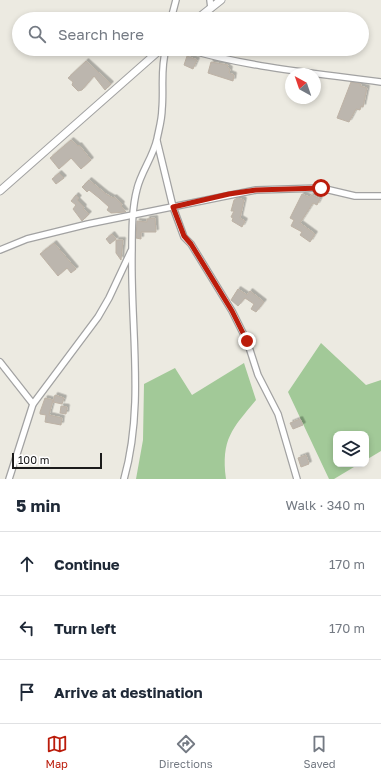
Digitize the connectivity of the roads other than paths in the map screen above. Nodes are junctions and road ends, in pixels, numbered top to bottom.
1 (176, 0) edge
2 (210, 0) edge
3 (221, 0) edge
4 (211, 8) junction
5 (173, 12) edge
6 (206, 12) edge
7 (153, 56) edge
8 (164, 56) edge
9 (211, 56) edge
10 (381, 82) edge
11 (157, 141) junction
12 (0, 191) edge
13 (381, 196) edge
14 (173, 207) junction
15 (133, 215) junction
16 (0, 250) edge
17 (132, 251) junction
18 (0, 362) edge
19 (34, 404) junction
20 (9, 479) edge
21 (124, 479) edge
22 (297, 479) edge

1 - 5 street
2 - 4 street
3 - 4 street
4 - 6 street
7 - 12 street
8 - 11 street
9 - 10 street
11 - 14 street
11 - 15 street
13 - 14 street
14 - 15 street
14 - 22 street
15 - 16 street
15 - 17 street
17 - 19 street
17 - 21 street
18 - 19 street
19 - 20 street

